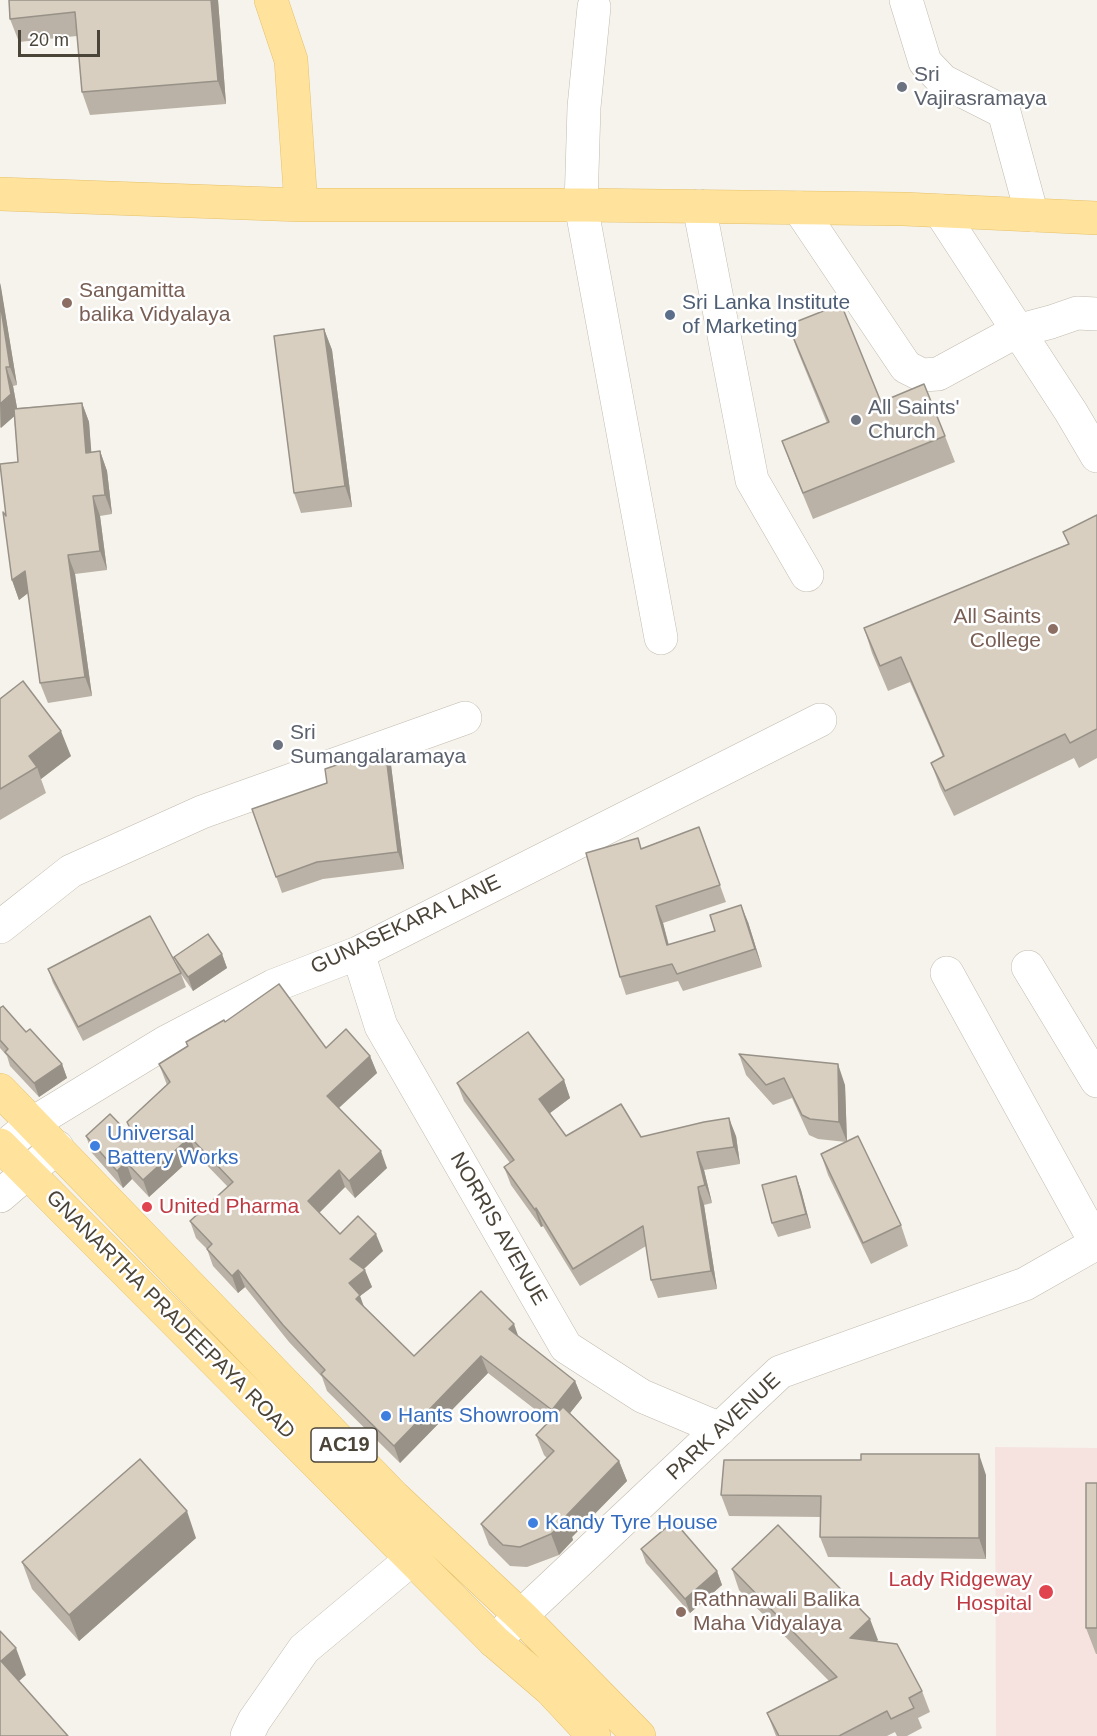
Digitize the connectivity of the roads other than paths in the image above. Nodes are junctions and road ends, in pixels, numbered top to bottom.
1 (271, 0) edge
2 (906, 0) edge
3 (594, 7) dead end
4 (0, 194) edge
5 (581, 204) junction
6 (301, 206) junction
7 (699, 206) junction
8 (800, 208) junction
9 (940, 211) junction
10 (1032, 214) junction
11 (1097, 218) edge
12 (1097, 314) edge
13 (1017, 331) junction
14 (1089, 421) edge
15 (1097, 456) edge
16 (807, 576) dead end
17 (661, 638) dead end
18 (465, 718) dead end
19 (820, 720) dead end
20 (0, 927) edge
21 (357, 953) junction
22 (1028, 967) dead end
23 (947, 973) dead end
24 (1097, 1081) edge
25 (0, 1090) edge
26 (33, 1123) junction
27 (1, 1146) edge
28 (57, 1147) junction
29 (26, 1173) junction
30 (0, 1197) edge
31 (1096, 1243) edge
32 (720, 1429) junction
33 (413, 1558) junction
34 (522, 1617) junction
35 (494, 1641) junction
36 (247, 1736) edge
37 (594, 1736) edge
38 (639, 1736) edge

1 - 6 main road
2 - 10 street
3 - 5 street
4 - 6 main road
5 - 6 main road
5 - 7 main road
5 - 17 street
7 - 8 main road
7 - 16 street
8 - 9 main road
8 - 13 street
9 - 10 main road
9 - 13 street
10 - 11 main road
12 - 13 street
13 - 14 street
14 - 15 street
18 - 20 street
19 - 21 street, GUNASEKARA LANE
21 - 26 street, GUNASEKARA LANE
21 - 32 street, NORRIS AVENUE
22 - 24 street
23 - 31 street
25 - 26 main road, AC19
26 - 27 street, GUNASEKARA LANE
26 - 28 main road, AC19
27 - 29 main road, AC19
28 - 29 street
28 - 34 main road, GNANARTHA PRADEEPAYA ROAD / AC19
29 - 30 street
29 - 33 main road, GNANARTHA PRADEEPAYA ROAD / AC19
31 - 32 street, PARK AVENUE
32 - 34 street, PARK AVENUE
33 - 35 main road, GNANARTHA PRADEEPAYA ROAD / AC19
33 - 36 street
34 - 35 street, PARK AVENUE
34 - 38 main road, GNANARTHA PRADEEPAYA ROAD / AC19
35 - 37 main road, GNANARTHA PRADEEPAYA ROAD / AC19

